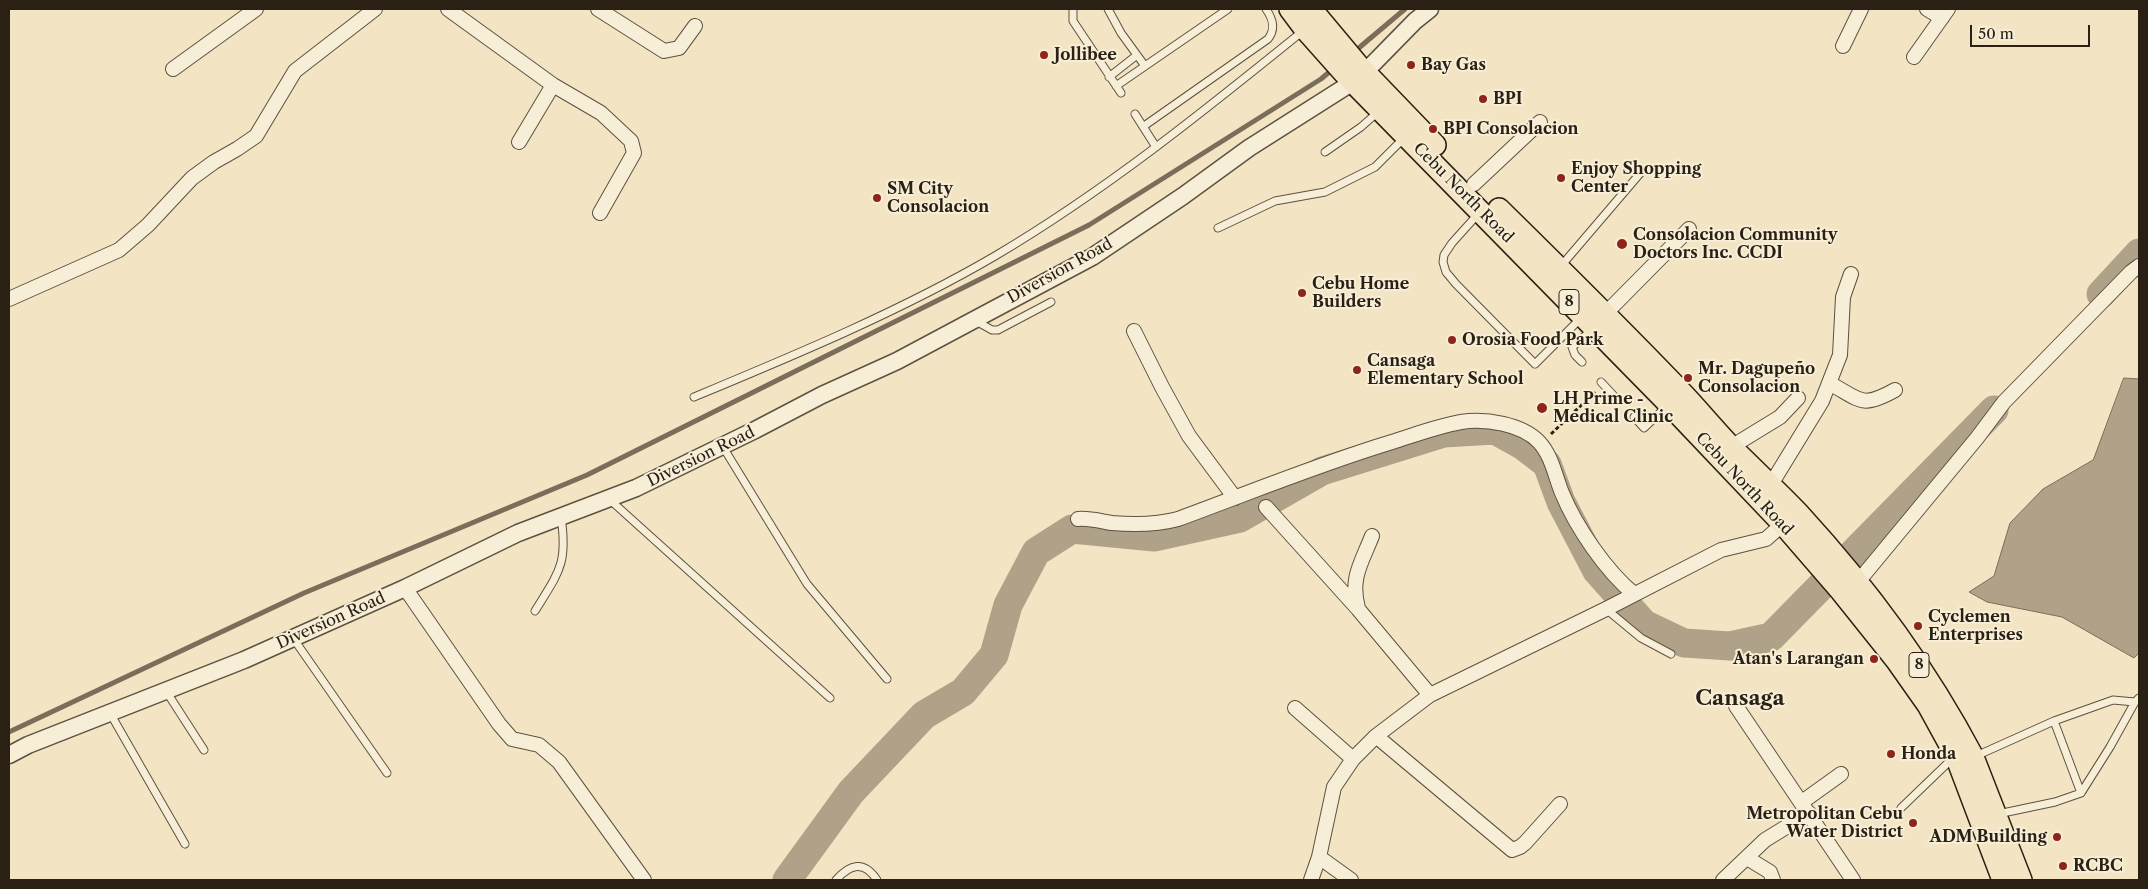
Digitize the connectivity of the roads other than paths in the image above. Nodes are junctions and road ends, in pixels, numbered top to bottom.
1 (256, 9) edge
2 (375, 9) edge
3 (448, 9) edge
4 (598, 9) edge
5 (1073, 9) edge
6 (1108, 9) edge
7 (1228, 9) edge
8 (1266, 9) edge
9 (1290, 9) edge
10 (1311, 9) edge
11 (1430, 9) edge
12 (1861, 9) edge
13 (1927, 9) edge
14 (1945, 13) edge
15 (695, 26) dead end
16 (1305, 29) junction
17 (1330, 46) junction
18 (1843, 46) dead end
19 (1137, 55) junction
20 (1914, 57) dead end
21 (1145, 66) junction
22 (173, 69) dead end
23 (1355, 73) junction
24 (1109, 77) junction
25 (553, 85) junction
26 (1380, 110) junction
27 (1135, 114) dead end
28 (1540, 122) dead end
29 (1144, 126) junction
30 (1406, 136) junction
31 (519, 142) dead end
32 (1156, 147) junction
33 (1324, 152) dead end
34 (1643, 170) dead end
35 (1474, 184) junction
36 (1482, 211) junction
37 (600, 213) dead end
38 (1218, 228) dead end
39 (1689, 229) dead end
40 (2139, 266) edge
41 (1559, 268) junction
42 (1851, 274) dead end
43 (9, 298) edge
44 (1051, 302) dead end
45 (973, 319) junction
46 (1594, 320) junction
47 (1134, 331) dead end
48 (1582, 362) dead end
49 (1602, 383) road end
50 (1828, 383) junction
51 (1895, 390) dead end
52 (694, 397) dead end
53 (1615, 397) dead end
54 (1798, 398) dead end
55 (1669, 404) junction
56 (1634, 417) dead end
57 (723, 446) junction
58 (1731, 447) junction
59 (1770, 486) junction
60 (1235, 498) junction
61 (609, 499) junction
62 (1266, 507) dead end
63 (561, 517) junction
64 (1078, 520) dead end
65 (1783, 524) junction
66 (1372, 536) dead end
67 (1826, 559) junction
68 (1851, 584) junction
69 (405, 588) junction
70 (1631, 596) junction
71 (1610, 607) junction
72 (1358, 609) junction
73 (535, 611) dead end
74 (294, 638) junction
75 (1671, 654) dead end
76 (887, 680) dead end
77 (166, 691) junction
78 (1430, 695) junction
79 (830, 698) dead end
80 (2137, 700) edge
81 (1736, 706) dead end
82 (1295, 708) dead end
83 (110, 713) junction
84 (2054, 721) junction
85 (1376, 736) junction
86 (204, 750) dead end
87 (9, 755) edge
88 (1965, 756) junction
89 (1353, 759) junction
90 (387, 773) dead end
91 (1841, 774) dead end
92 (2081, 793) junction
93 (1560, 804) dead end
94 (1805, 808) junction
95 (1901, 808) dead end
96 (1988, 817) junction
97 (184, 844) dead end
98 (1319, 858) junction
99 (1746, 858) junction
100 (644, 880) edge
101 (836, 880) edge
102 (877, 880) edge
103 (1311, 880) edge
104 (1351, 880) edge
105 (1723, 880) edge
106 (1773, 880) edge
107 (1853, 880) edge
108 (2004, 880) edge
109 (2021, 880) edge

1 - 22 street
2 - 43 street
3 - 25 street
4 - 15 street
5 - 24 lane
6 - 19 lane
7 - 21 lane
8 - 29 lane
9 - 16 main road, Cebu North Road / 8
10 - 17 main road, Cebu North Road / 8
11 - 23 street, Diversion Road
12 - 18 street
13 - 14 street
14 - 20 street
16 - 17 main road, Cebu North Road / 8
16 - 32 lane
17 - 23 main road, Cebu North Road / 8
19 - 21 lane
19 - 24 lane
21 - 24 lane
23 - 26 main road, Cebu North Road / 8
23 - 35 main road, Cebu North Road / 8
23 - 45 street, Diversion Road
25 - 31 street
25 - 37 street
26 - 30 main road, Cebu North Road / 8
26 - 33 lane
27 - 29 lane
28 - 35 street
29 - 32 lane
30 - 36 main road, Cebu North Road / 8
30 - 38 lane
32 - 52 lane
34 - 41 lane
35 - 41 main road, Cebu North Road / 8
36 - 46 main road, Cebu North Road / 8
36 - 46 lane
39 - 46 street
40 - 68 street
41 - 46 main road, Cebu North Road / 8
42 - 50 street
44 - 45 lane
45 - 57 street, Diversion Road
46 - 48 lane
46 - 55 main road, Cebu North Road / 8
46 - 58 main road, Cebu North Road / 8
47 - 60 street
49 - 53 lane
50 - 51 street
50 - 59 street
54 - 58 street
55 - 56 lane
55 - 65 main road, Cebu North Road / 8
57 - 61 street, Diversion Road
57 - 76 lane
58 - 59 main road, Cebu North Road / 8
59 - 67 main road, Cebu North Road / 8
60 - 64 street
60 - 70 street
61 - 63 street, Diversion Road
61 - 79 lane
62 - 72 street
63 - 69 street, Diversion Road
63 - 73 lane
65 - 67 main road, Cebu North Road / 8
65 - 70 street
66 - 72 street
67 - 68 main road, Cebu North Road / 8
68 - 88 main road, Cebu North Road / 8
69 - 74 street, Diversion Road
69 - 100 street
70 - 71 street
71 - 75 lane
71 - 78 street
72 - 78 street
74 - 77 street, Diversion Road
74 - 90 lane
77 - 83 street, Diversion Road
77 - 86 lane
78 - 85 street
80 - 84 lane
80 - 92 lane
81 - 94 street
82 - 89 street
83 - 87 street, Diversion Road
83 - 97 lane
84 - 88 lane
84 - 92 lane
85 - 89 street
85 - 93 street
88 - 95 lane
88 - 96 main road, Cebu North Road / 8
89 - 98 street
91 - 94 street
92 - 96 lane
94 - 99 street
94 - 107 street
96 - 108 main road, Cebu North Road / 8
96 - 109 main road, Cebu North Road / 8
98 - 103 street
98 - 104 street
99 - 105 street
99 - 106 street
101 - 102 lane

